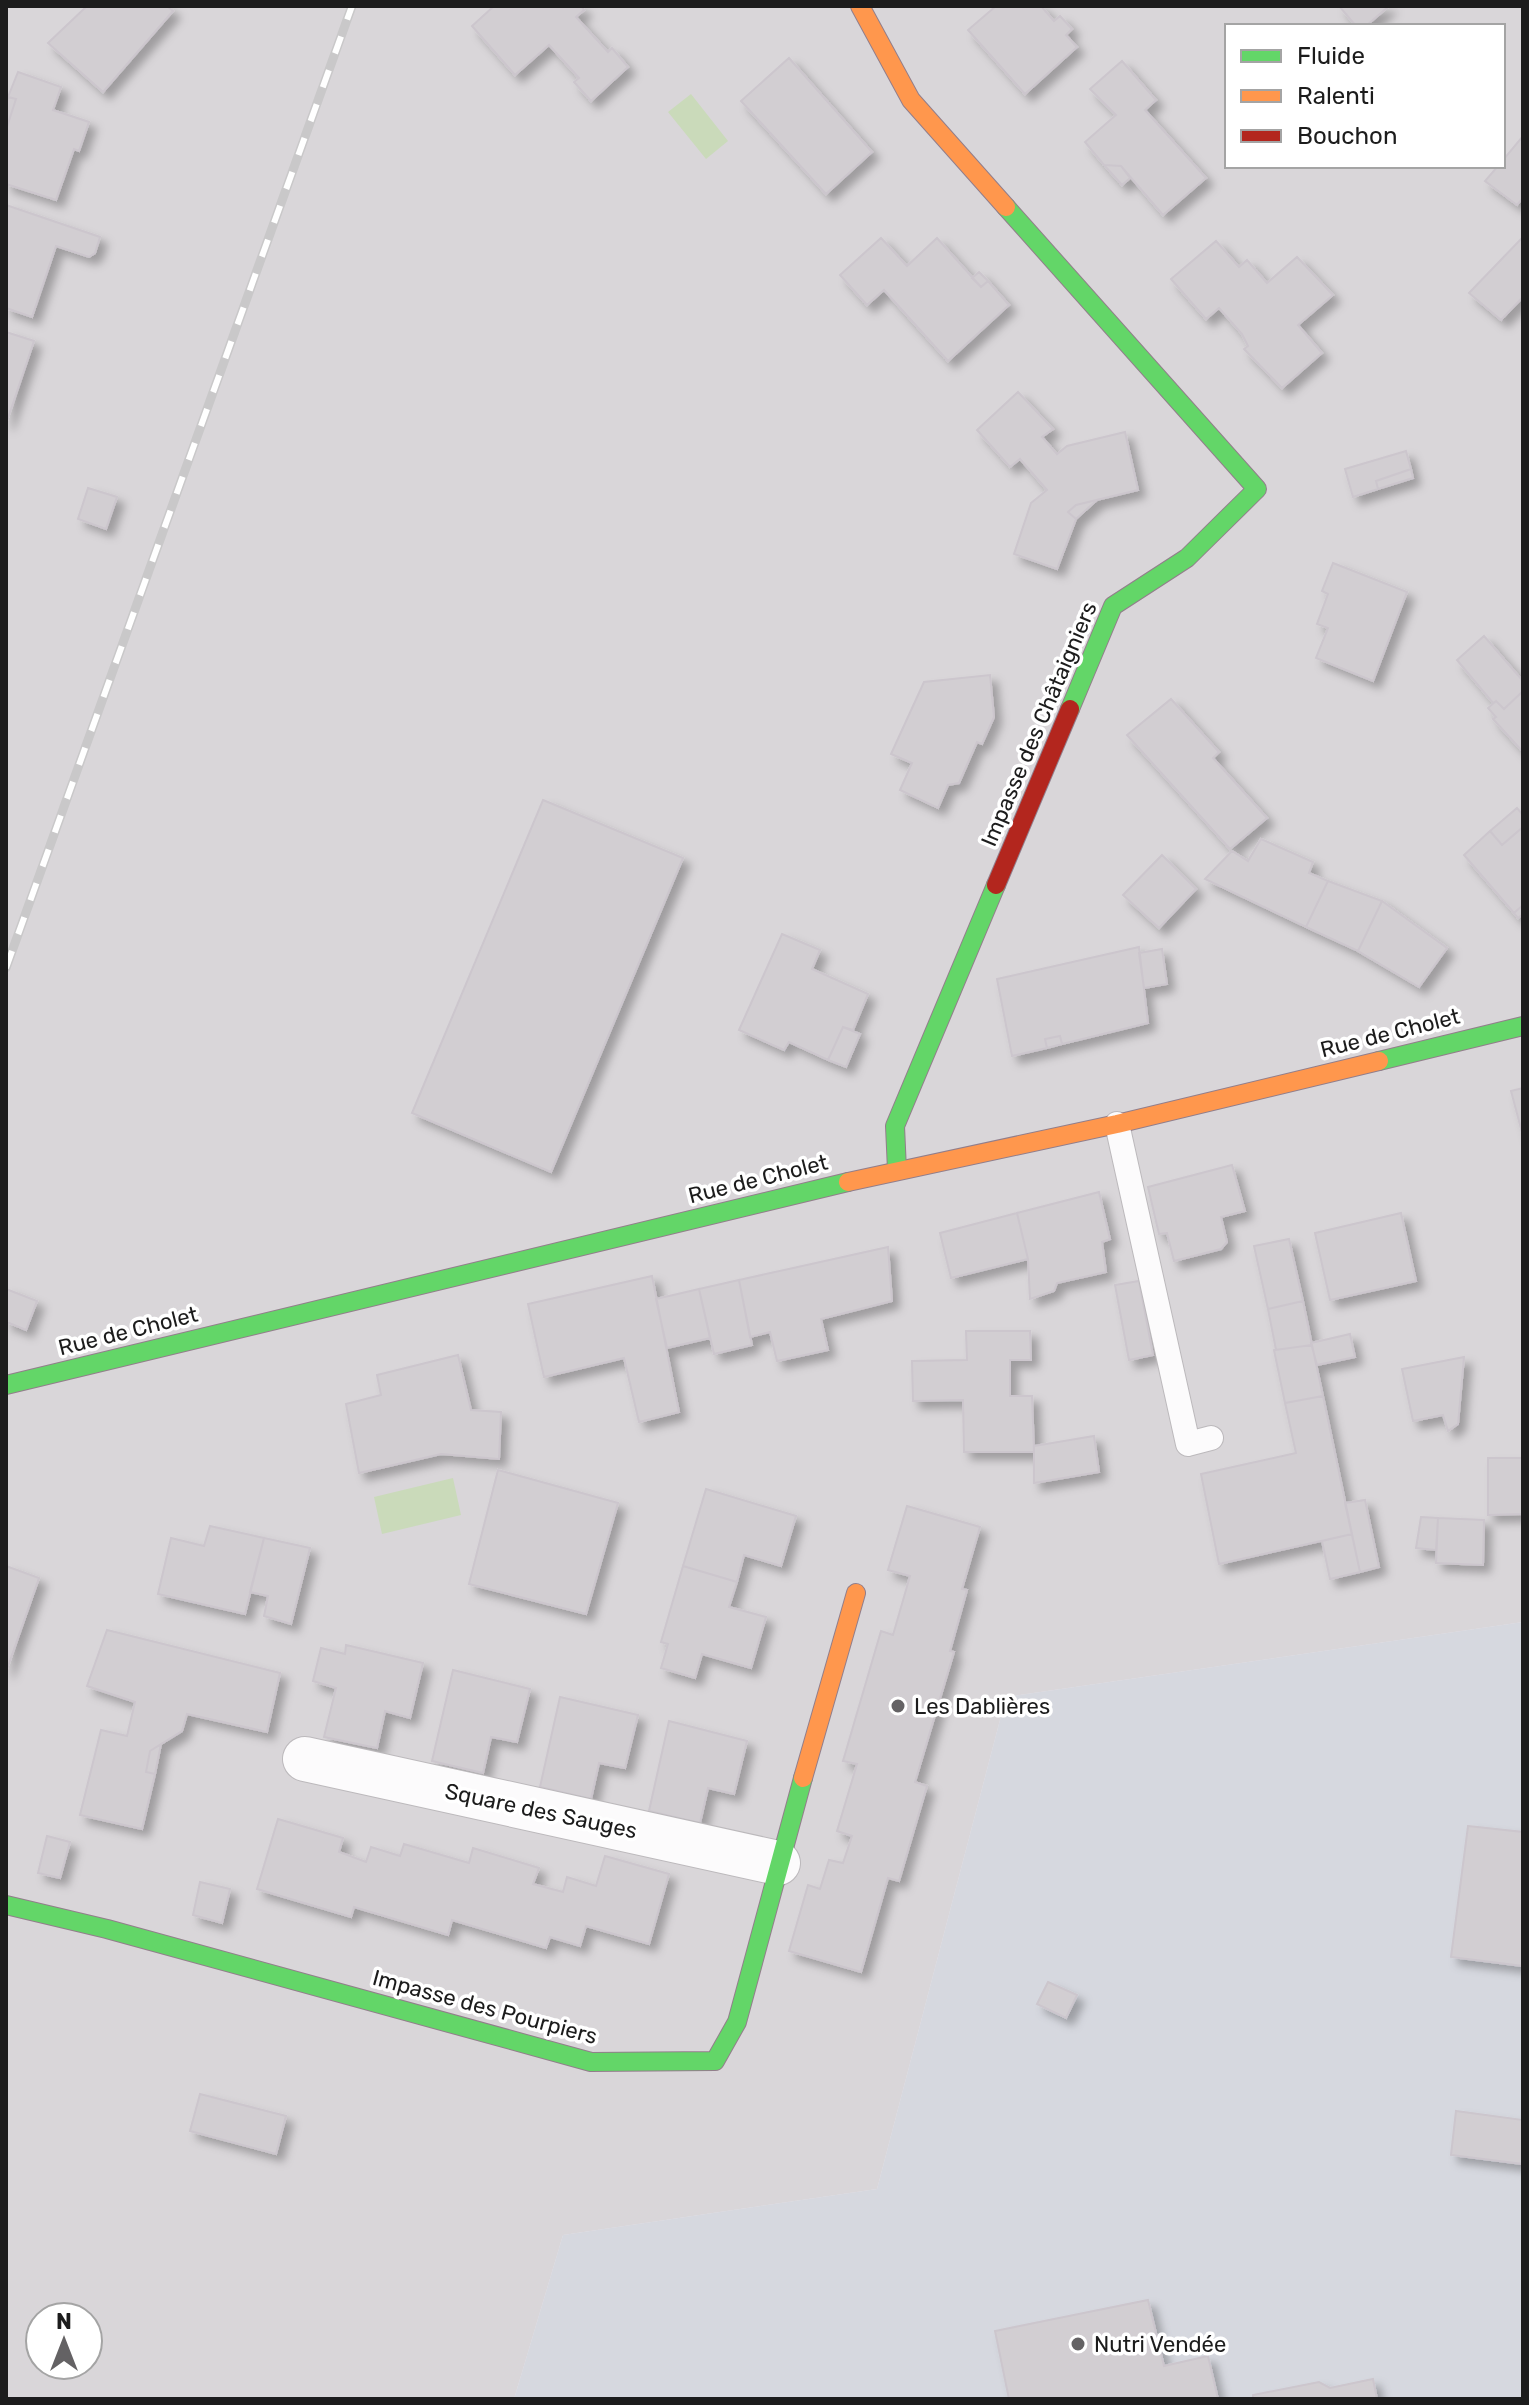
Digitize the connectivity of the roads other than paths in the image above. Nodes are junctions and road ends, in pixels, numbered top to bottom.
1 (860, 6) edge
2 (1523, 1026) edge
3 (1117, 1124) junction
4 (897, 1170) junction
5 (6, 1385) edge
6 (1211, 1438) dead end
7 (856, 1593) dead end
8 (305, 1759) dead end
9 (778, 1863) junction
10 (6, 1905) edge

1 - 4 street, Impasse des Châtaigniers
2 - 3 street, Rue de Cholet
3 - 4 street, Rue de Cholet
3 - 6 lane
4 - 5 street, Rue de Cholet
7 - 9 street, Impasse des Pourpiers
8 - 9 street, Square des Sauges
9 - 10 street, Impasse des Pourpiers

